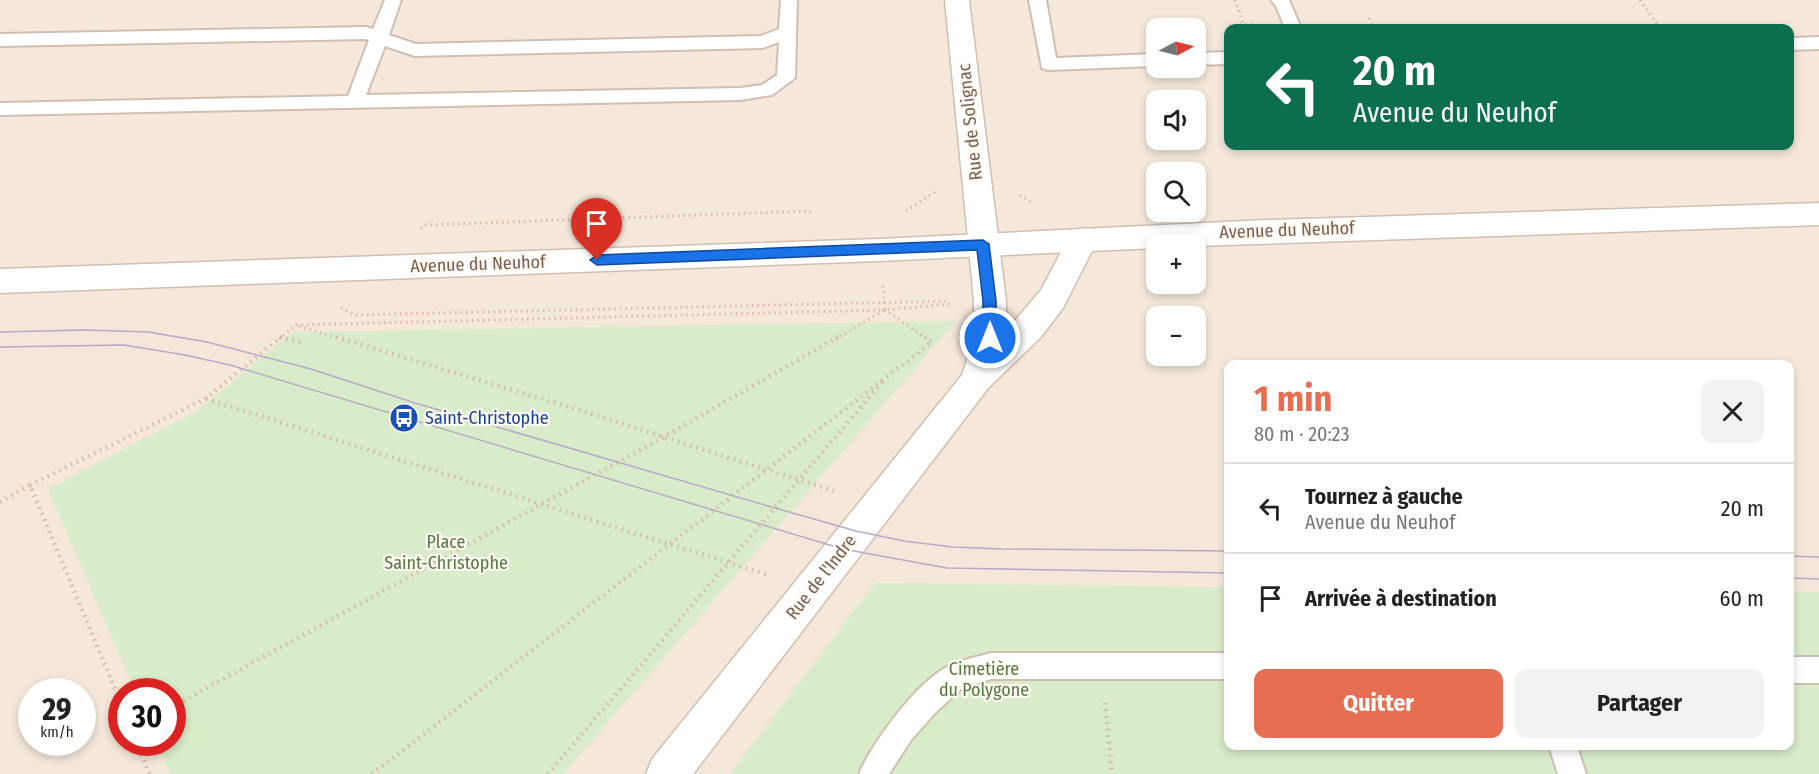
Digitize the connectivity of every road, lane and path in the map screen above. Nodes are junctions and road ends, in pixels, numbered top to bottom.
1 (393, 0) edge
2 (789, 0) edge
3 (957, 0) edge
4 (1038, 0) edge
5 (1234, 0) edge
6 (1279, 0) edge
7 (1640, 0) edge
8 (1369, 18) dead end
9 (1243, 24) edge
10 (1291, 24) edge
11 (1371, 24) edge
12 (1657, 24) edge
13 (788, 33) junction
14 (379, 36) junction
15 (0, 40) edge
16 (1819, 43) edge
17 (1794, 44) edge
18 (1224, 58) edge
19 (1206, 59) edge
20 (1146, 60) edge
21 (354, 103) junction
22 (0, 109) edge
23 (936, 190) dead end
24 (903, 213) dead end
25 (1819, 214) edge
26 (1083, 239) junction
27 (983, 244) junction
28 (0, 281) edge
29 (990, 301) junction
30 (335, 306) dead end
31 (885, 310) junction
32 (296, 325) junction
33 (280, 337) junction
34 (302, 343) dead end
35 (889, 374) junction
36 (976, 381) junction
37 (205, 399) junction
38 (662, 438) junction
39 (766, 470) junction
40 (799, 480) junction
41 (30, 485) junction
42 (0, 501) edge
43 (542, 504) junction
44 (877, 504) junction
45 (669, 544) junction
46 (728, 563) junction
47 (775, 577) dead end
48 (1102, 666) junction
49 (1224, 666) edge
50 (1794, 670) edge
51 (1819, 670) edge
52 (110, 678) edge
53 (186, 699) edge
54 (1564, 750) edge
55 (143, 756) edge
56 (150, 774) edge
57 (372, 774) edge
58 (548, 774) edge
59 (667, 774) edge
60 (873, 774) edge
61 (1112, 774) edge
62 (1572, 774) edge

1 - 14 lane
2 - 13 lane
3 - 27 street, Rue de Solignac
4 - 20 lane
5 - 9 path
6 - 10 lane
7 - 12 path
8 - 11 path
13 - 14 lane
13 - 21 lane
14 - 15 lane
14 - 21 lane
16 - 17 lane
18 - 19 lane
21 - 22 lane
23 - 24 path
25 - 26 street, Avenue du Neuhof
26 - 27 street, Avenue du Neuhof
26 - 36 street, Rue de l'Indre
27 - 28 street, Avenue du Neuhof
27 - 29 street, Rue de l'Indre
29 - 30 path
29 - 31 path
29 - 36 street, Rue de l'Indre
31 - 32 path
31 - 35 path
31 - 38 path
32 - 33 path
32 - 38 path
33 - 34 path
33 - 37 path
35 - 39 path
35 - 40 path
36 - 44 street, Rue de l'Indre
37 - 41 path
37 - 43 path
38 - 39 path
38 - 43 path
39 - 40 path
39 - 45 path
40 - 44 path
40 - 46 path
41 - 42 path
41 - 52 path
43 - 45 path
43 - 53 path
44 - 59 street, Rue de l'Indre
45 - 46 path
45 - 57 path
46 - 47 path
46 - 58 path
48 - 49 lane
48 - 60 lane
48 - 61 path
50 - 51 lane
54 - 62 lane
55 - 56 path

